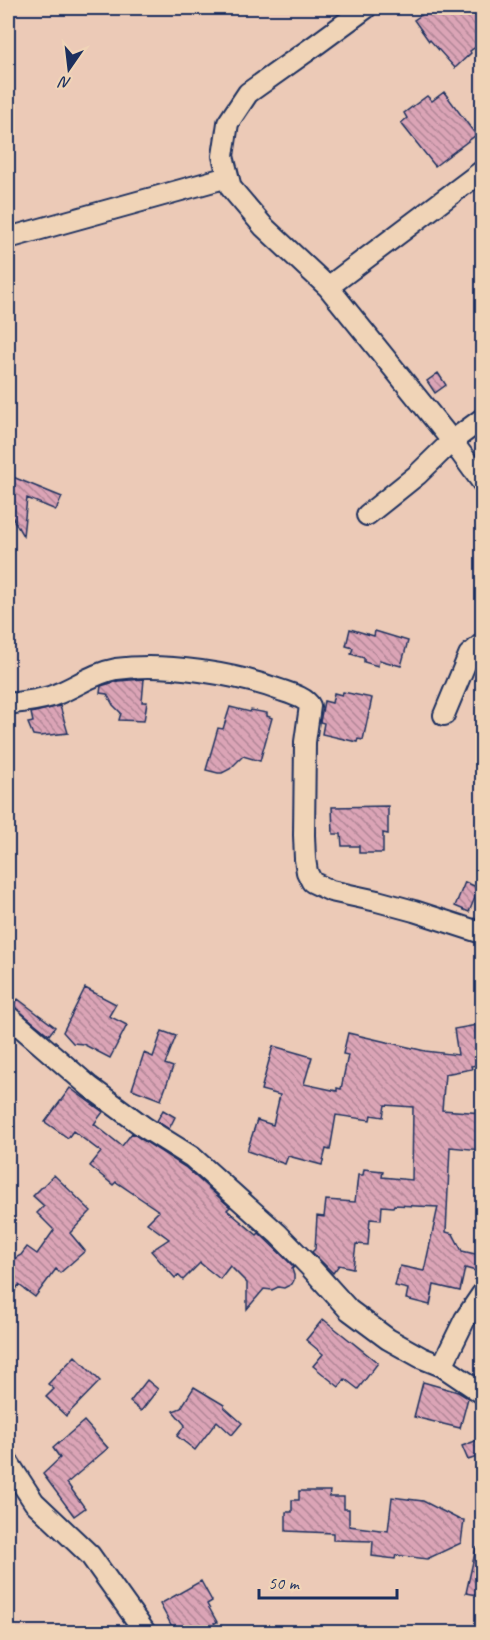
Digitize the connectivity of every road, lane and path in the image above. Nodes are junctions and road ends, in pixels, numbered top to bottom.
1 (366, 8) edge
2 (483, 171) edge
3 (228, 177) junction
4 (8, 238) edge
5 (328, 287) junction
6 (483, 419) edge
7 (452, 441) junction
8 (483, 482) edge
9 (368, 515) dead end
10 (483, 644) edge
11 (8, 704) edge
12 (444, 716) dead end
13 (483, 933) edge
14 (8, 1016) edge
15 (483, 1294) edge
16 (442, 1366) junction
17 (483, 1393) edge
18 (8, 1462) edge
19 (145, 1632) edge

1 - 3 street
2 - 5 street
3 - 4 street
3 - 5 street
5 - 7 street
6 - 7 street
7 - 8 street
7 - 9 street
10 - 12 street
11 - 13 street
14 - 16 street
15 - 16 street
16 - 17 street
18 - 19 street

